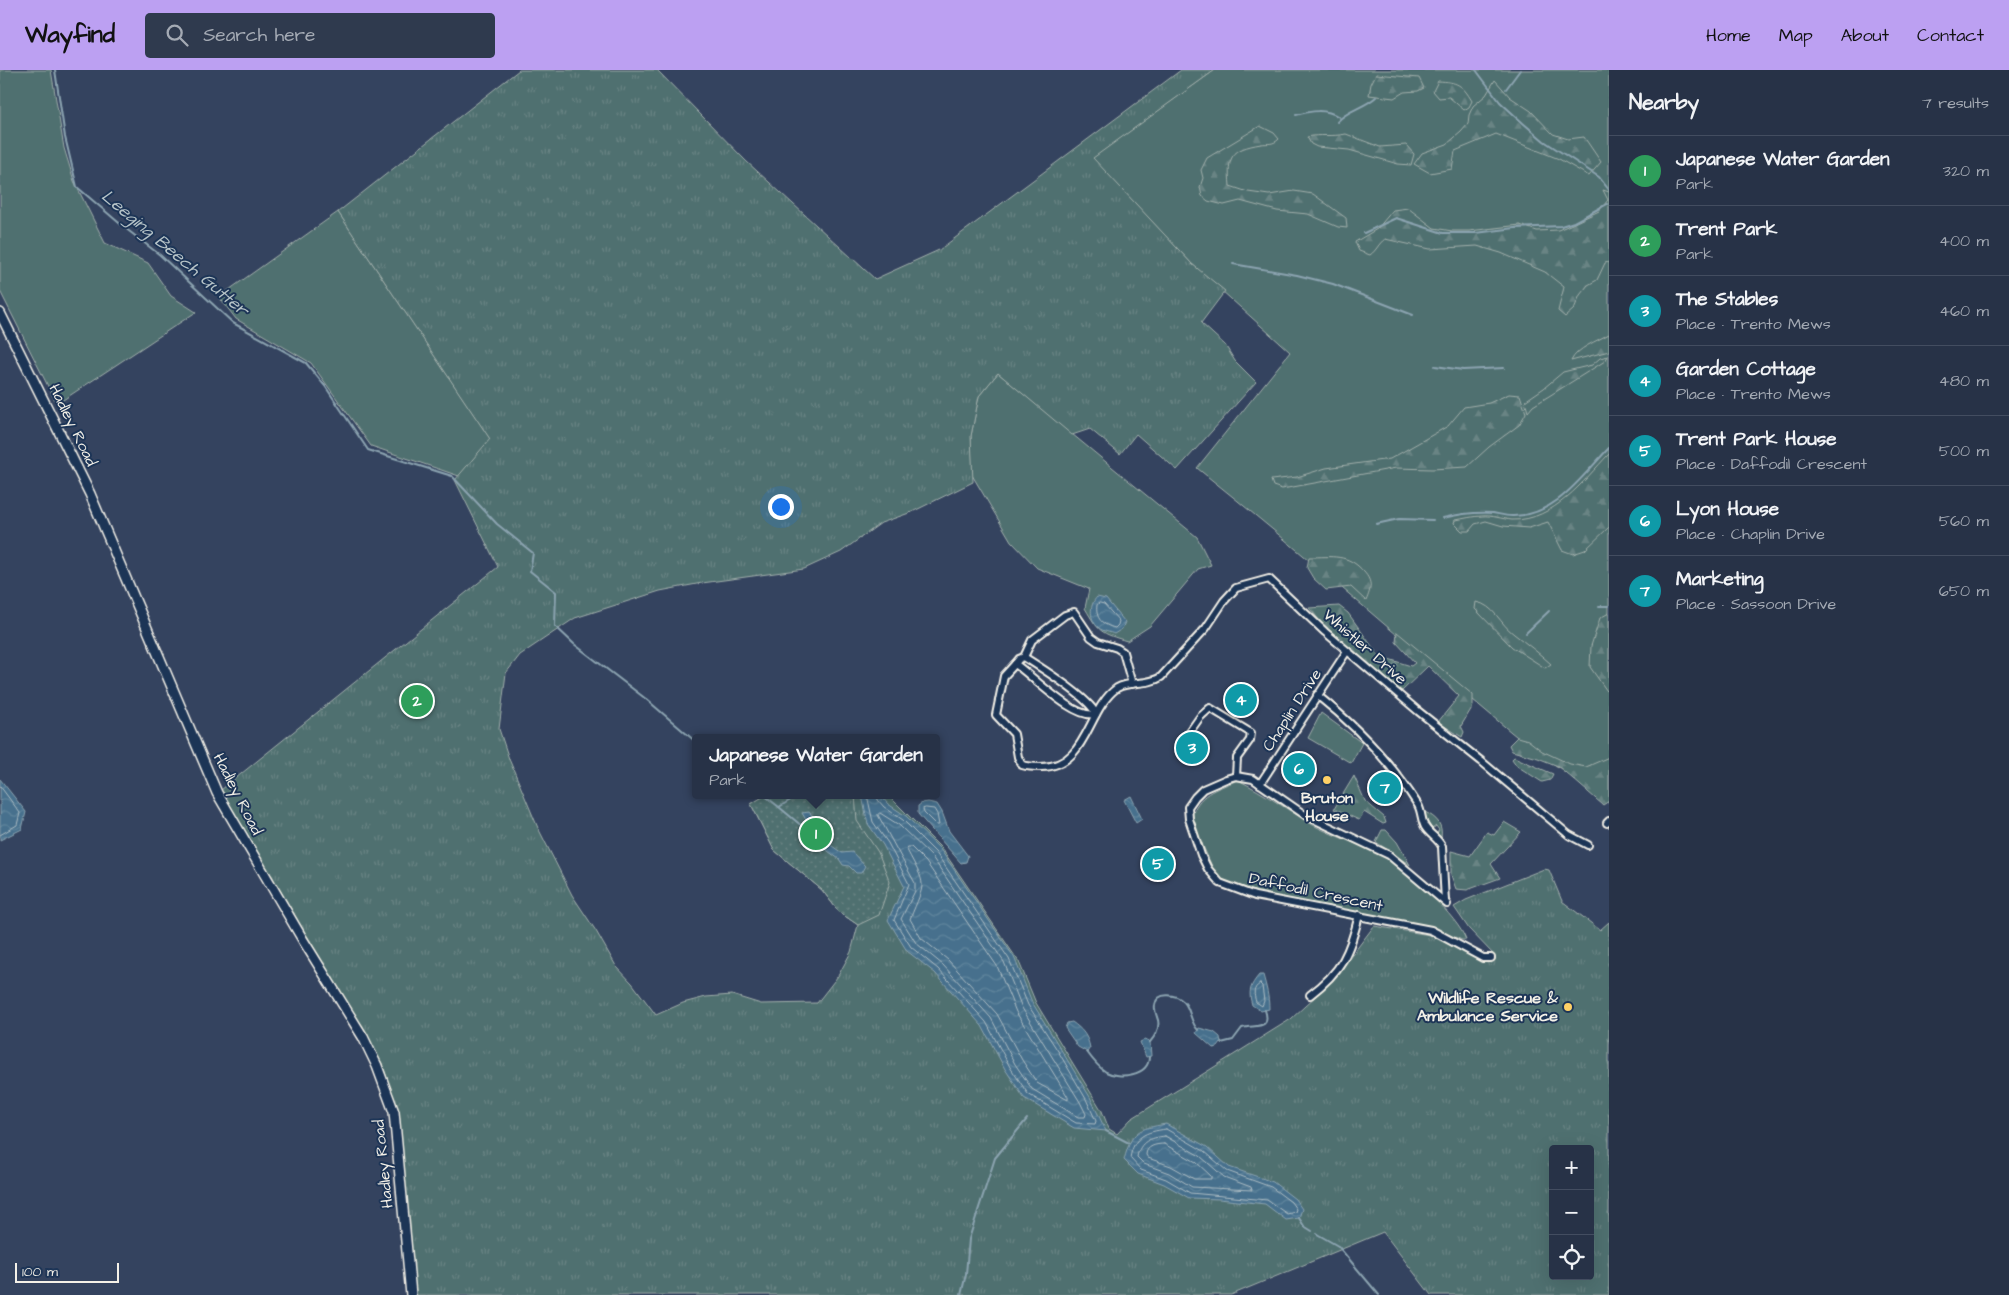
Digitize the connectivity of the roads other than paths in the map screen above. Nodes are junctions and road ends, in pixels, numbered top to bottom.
1 (0, 313) edge
2 (1347, 650) junction
3 (1024, 657) junction
4 (1015, 664) junction
5 (1132, 684) junction
6 (1317, 695) junction
7 (1096, 714) junction
8 (1186, 737) dead end
9 (1236, 776) junction
10 (1260, 784) junction
11 (1588, 845) dead end
12 (1359, 915) junction
13 (1491, 958) dead end
14 (1310, 994) dead end
15 (411, 1295) edge

1 - 15 street, Hadley Road
2 - 5 street, Whistler Drive
2 - 6 street, Chaplin Drive
2 - 11 street, Whistler Drive
3 - 4 street
3 - 5 street
3 - 7 street
4 - 7 street
4 - 7 street
5 - 7 street
6 - 10 street, Chaplin Drive
6 - 10 street
8 - 9 street
9 - 10 street
9 - 12 street, Daffodil Crescent
12 - 13 street, Daffodil Crescent
12 - 14 street

